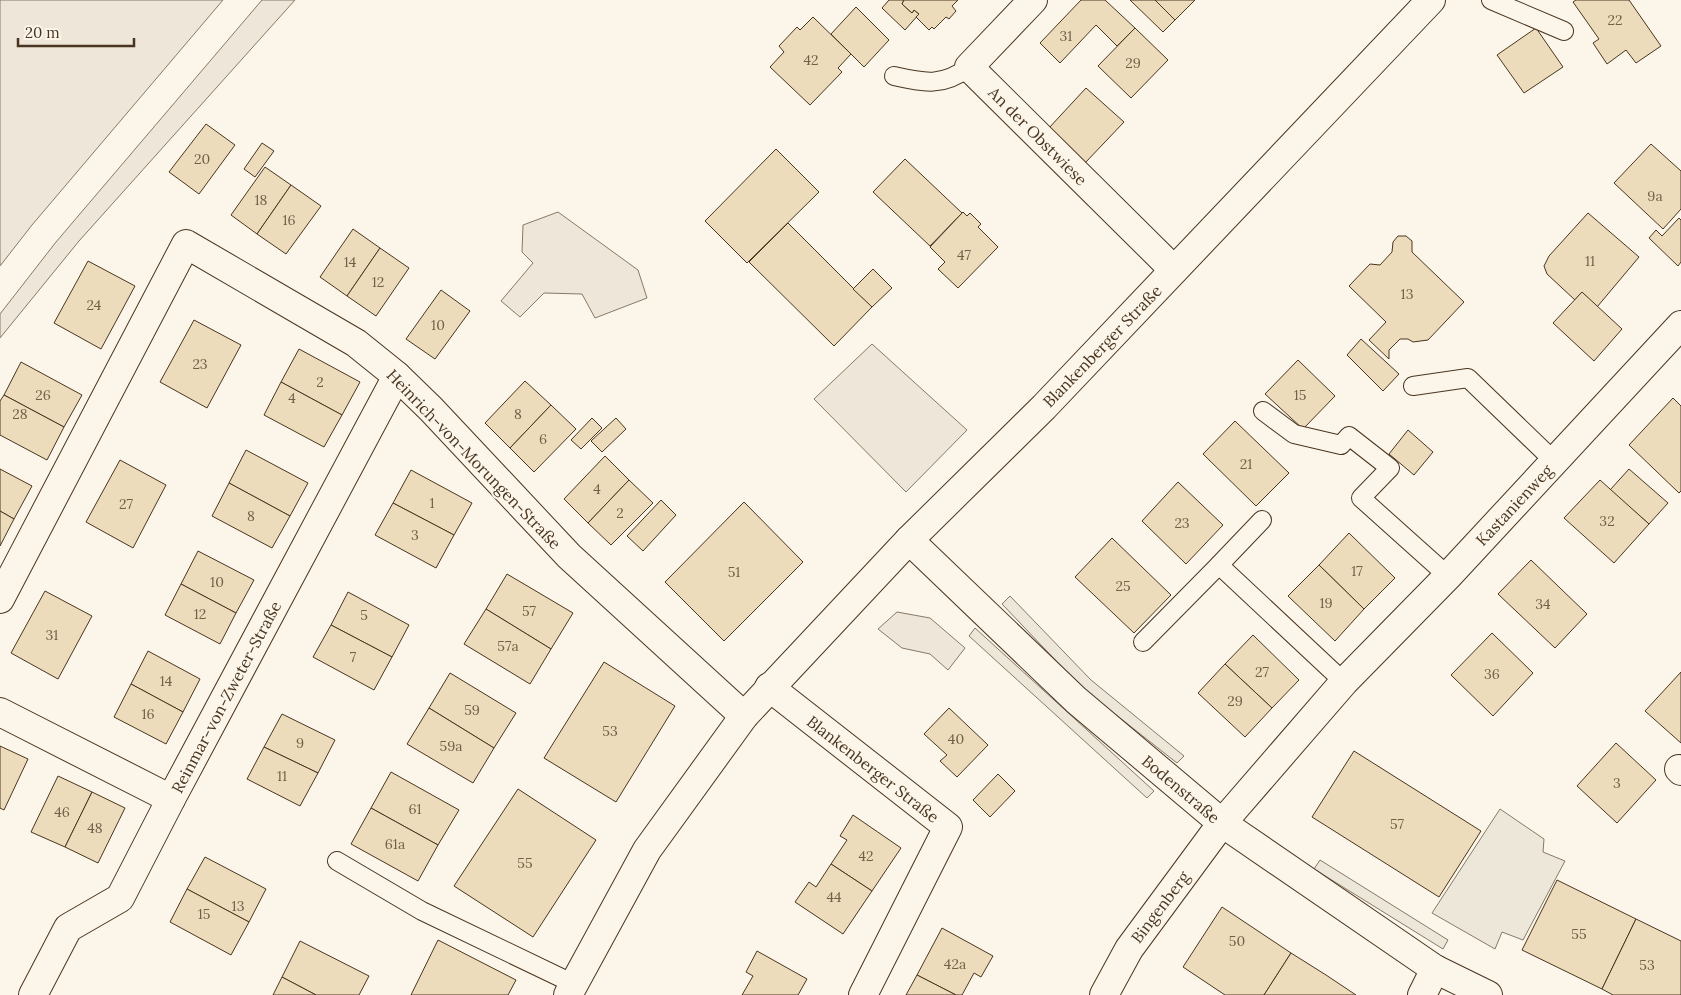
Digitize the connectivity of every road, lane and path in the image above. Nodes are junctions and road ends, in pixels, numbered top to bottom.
1 (1034, 0) edge
2 (1431, 0) edge
3 (1491, 0) edge
4 (1564, 31) dead end
5 (969, 67) junction
6 (894, 76) dead end
7 (1174, 270) junction
8 (1681, 325) edge
9 (397, 376) junction
10 (1413, 386) dead end
11 (1263, 411) dead end
12 (1555, 462) junction
13 (1262, 520) dead end
14 (909, 540) junction
15 (1220, 565) junction
16 (1448, 576) junction
17 (0, 599) edge
18 (1143, 642) dead end
19 (1344, 682) junction
20 (769, 688) junction
21 (0, 712) edge
22 (744, 716) junction
23 (171, 799) junction
24 (1222, 823) junction
25 (337, 860) dead end
26 (1435, 970) junction
27 (571, 990) edge
28 (33, 995) edge
29 (863, 995) edge
30 (1104, 995) edge
31 (1422, 995) edge
32 (1488, 995) edge

1 - 5 street
2 - 7 street, Blankenberger Straße
3 - 4 lane
5 - 6 lane
5 - 7 street, An der Obstwiese
7 - 14 street, Blankenberger Straße
8 - 12 street, Kastanienweg
9 - 17 street, Heinrich-von-Morungen-Straße
9 - 22 street, Heinrich-von-Morungen-Straße
9 - 23 street, Reinmar-von-Zweter-Straße
10 - 12 lane
11 - 16 lane
12 - 16 street, Kastanienweg
13 - 15 lane
14 - 20 street, Blankenberger Straße
14 - 24 street, Bodenstraße
15 - 18 lane
15 - 19 lane
16 - 19 street, Kastanienweg
19 - 24 street, Kastanienweg
20 - 22 street, Blankenberger Straße
20 - 29 street, Blankenberger Straße
21 - 23 street
22 - 27 street, Blankenberger Straße
23 - 28 street, Reinmar-von-Zweter-Straße
24 - 26 street, Bodenstraße
24 - 30 street, Bingenberg
25 - 27 lane
26 - 31 street
26 - 32 street, Bodenstraße

